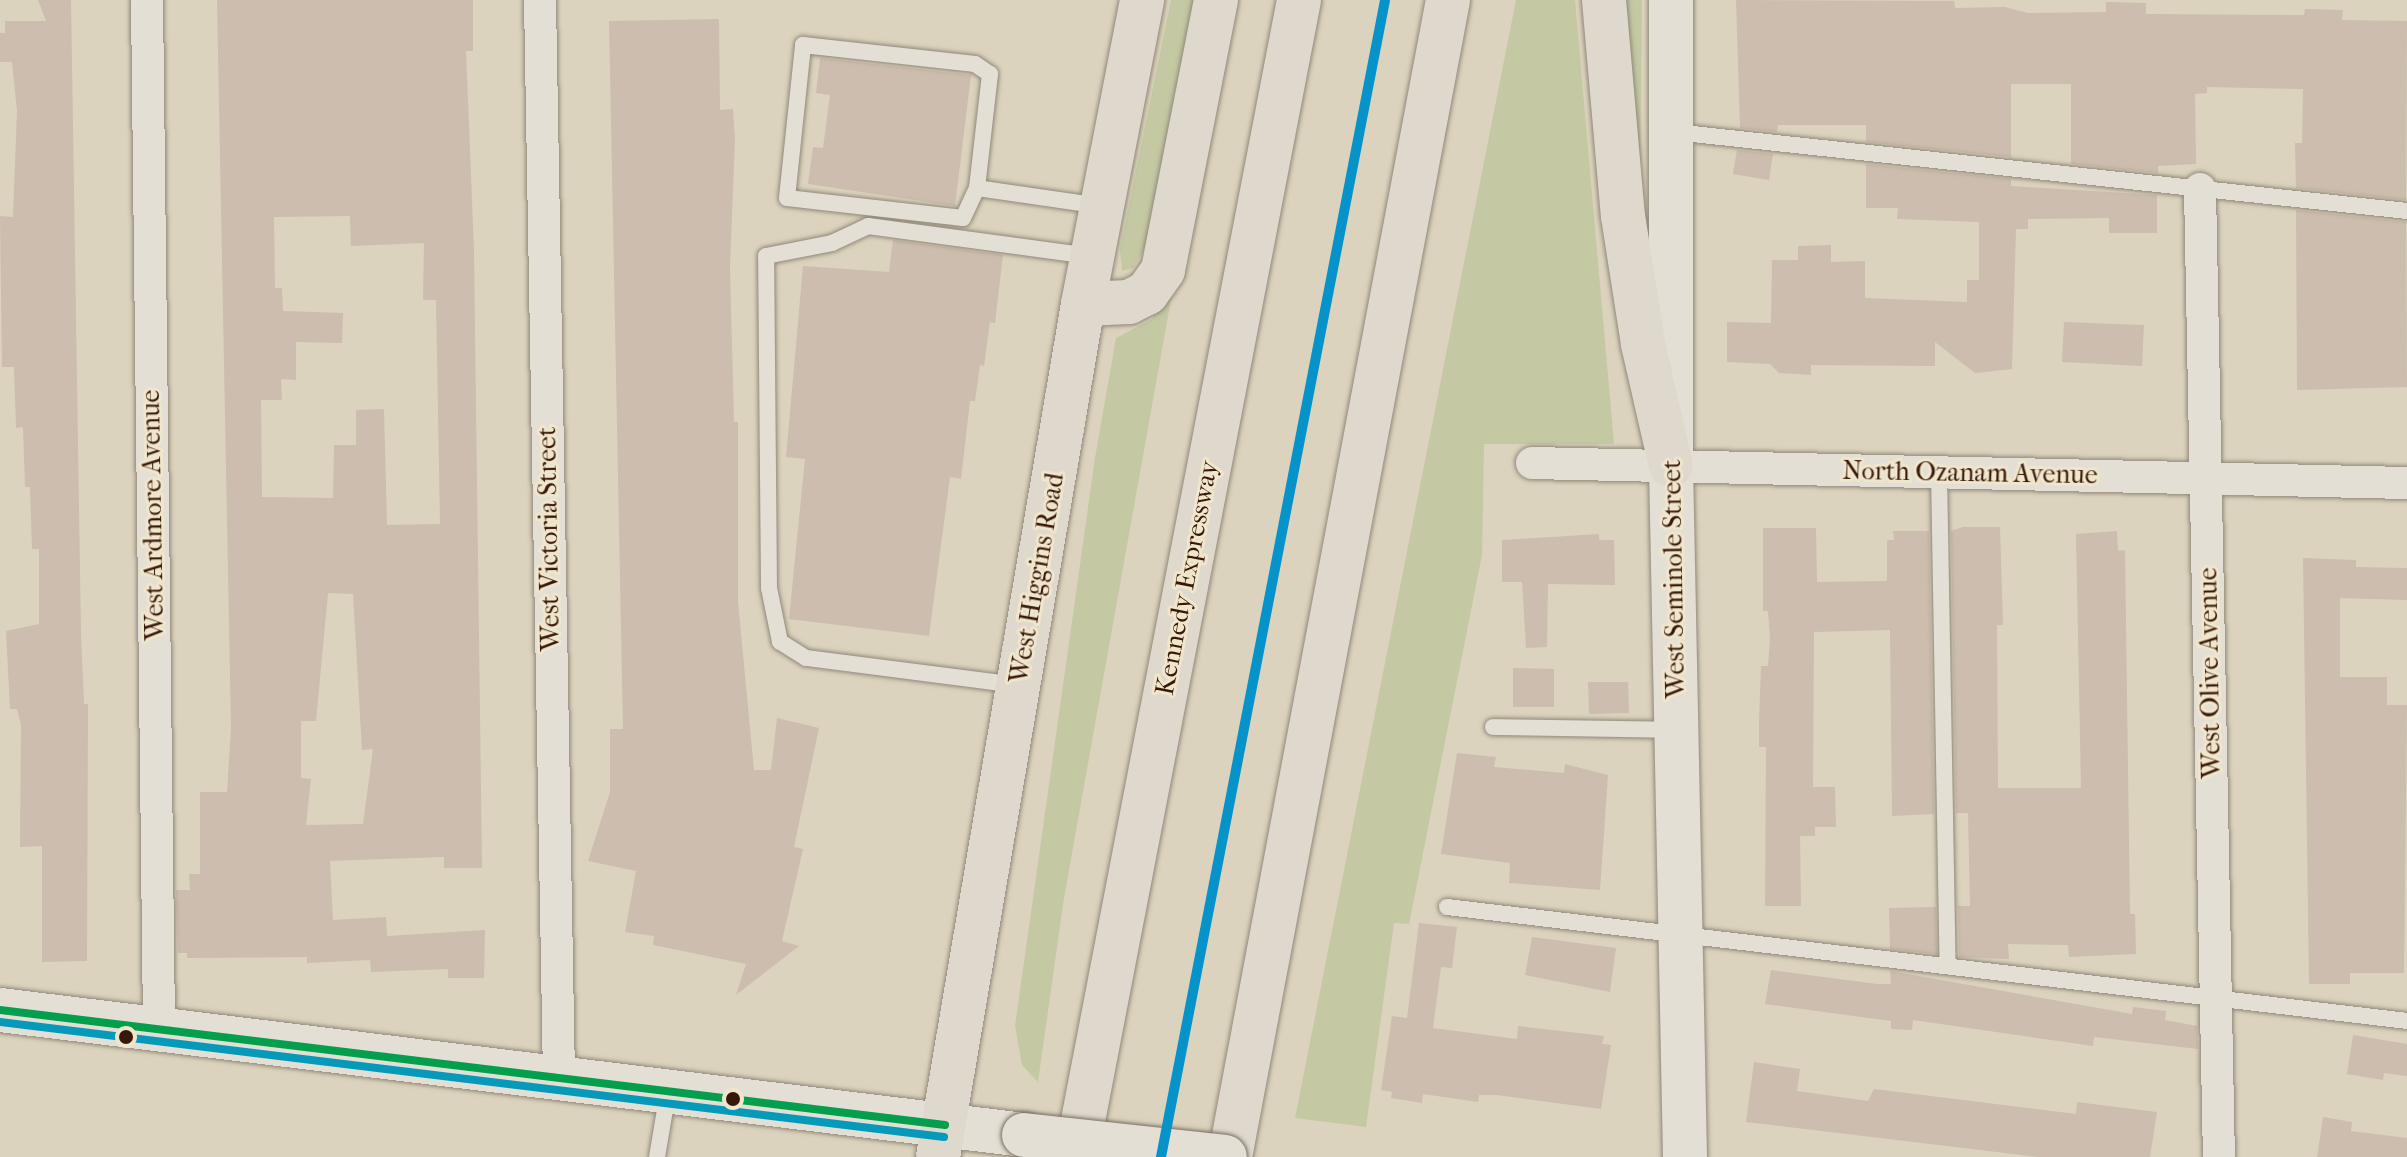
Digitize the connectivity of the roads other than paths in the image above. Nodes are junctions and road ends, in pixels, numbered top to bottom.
1 (147, 0) edge
2 (540, 0) edge
3 (1142, 0) edge
4 (1216, 0) edge
5 (1299, 0) edge
6 (1448, 0) edge
7 (1604, 0) edge
8 (1671, 0) edge
9 (1669, 131) junction
10 (977, 188) junction
11 (2200, 189) junction
12 (1102, 207) junction
13 (2407, 211) edge
14 (1093, 256) junction
15 (1083, 304) junction
16 (1532, 463) dead end
17 (1671, 466) junction
18 (1939, 472) junction
19 (2205, 478) junction
20 (2407, 483) edge
21 (1018, 685) junction
22 (1493, 727) dead end
23 (1677, 730) junction
24 (1447, 907) dead end
25 (1681, 933) junction
26 (1948, 966) junction
27 (2217, 998) junction
28 (0, 1010) edge
29 (2407, 1021) edge
30 (159, 1030) junction
31 (559, 1079) junction
32 (668, 1092) junction
33 (941, 1141) edge
34 (657, 1157) edge
35 (1076, 1157) edge
36 (1228, 1157) edge
37 (1685, 1157) edge
38 (2219, 1157) edge

1 - 30 street, West Ardmore Avenue
2 - 31 street, West Victoria Street
3 - 12 main road, West Higgins Road
4 - 15 main road
5 - 35 main road, Kennedy Expressway
6 - 36 main road
7 - 17 main road
8 - 9 street, West Seminole Street
9 - 11 lane
9 - 17 street, West Seminole Street
10 - 10 lane
10 - 12 lane
11 - 13 lane
11 - 19 street, West Olive Avenue
12 - 14 main road, West Higgins Road
14 - 15 main road, West Higgins Road
14 - 21 lane
15 - 21 main road, West Higgins Road
16 - 17 street, North Ozanam Avenue
17 - 18 street, North Ozanam Avenue
17 - 23 street, West Seminole Street
18 - 19 street, North Ozanam Avenue
18 - 26 lane
19 - 20 street, North Ozanam Avenue
19 - 27 street, West Olive Avenue
21 - 33 main road, West Higgins Road
22 - 23 lane
23 - 25 street, West Seminole Street
24 - 25 lane
25 - 26 lane
25 - 37 street, West Seminole Street
26 - 27 lane
27 - 29 lane
27 - 38 street, West Olive Avenue
28 - 30 street
30 - 31 street
31 - 32 street
32 - 33 street
32 - 34 lane
33 - 36 street, bridge

